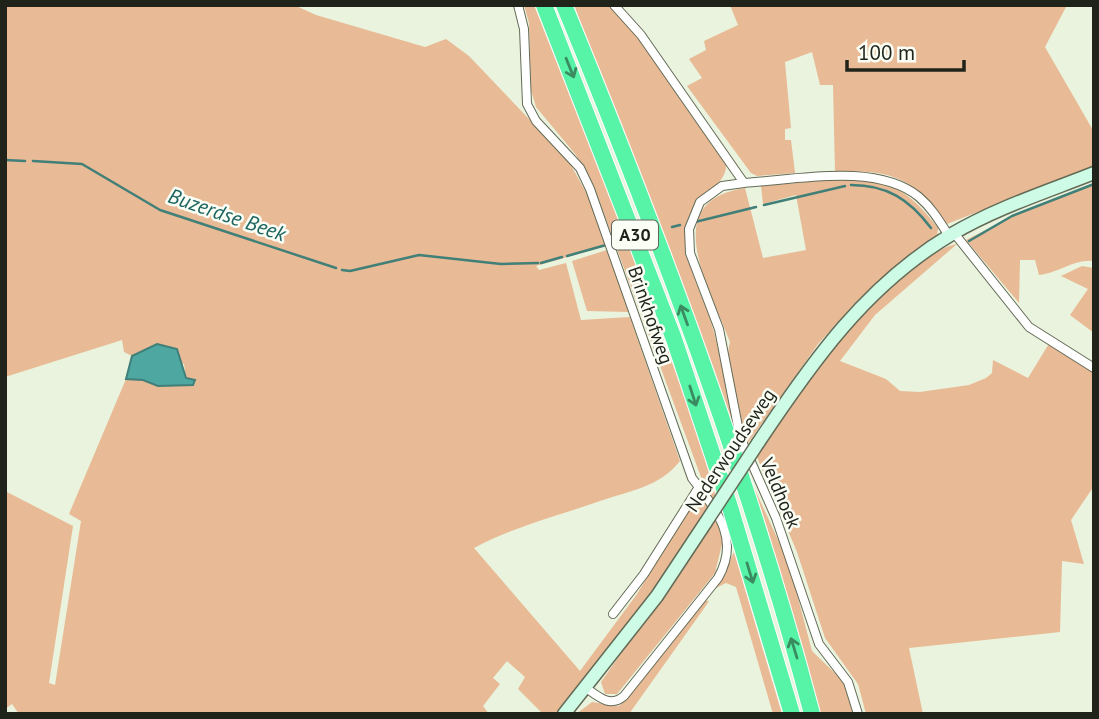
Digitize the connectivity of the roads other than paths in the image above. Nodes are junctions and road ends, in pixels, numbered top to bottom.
1 (518, 5) edge
2 (544, 5) edge
3 (564, 5) edge
4 (614, 5) edge
5 (1094, 173) edge
6 (744, 183) junction
7 (952, 234) junction
8 (1094, 368) edge
9 (699, 487) junction
10 (613, 614) dead end
11 (586, 688) junction
12 (564, 714) edge
13 (792, 714) edge
14 (812, 714) edge
15 (858, 714) edge

1 - 9 street, Brinkhofweg
2 -> 13 highway, A30
14 -> 3 highway, A30
4 - 6 street
5 - 7 street, Nederwoudseweg
6 - 7 street, Veldhoek
6 - 15 street, Veldhoek
7 - 8 street
7 - 11 street, Nederwoudseweg, bridge
9 - 10 street
9 - 11 street, Brinkhofweg
11 - 12 street, Nederwoudseweg

